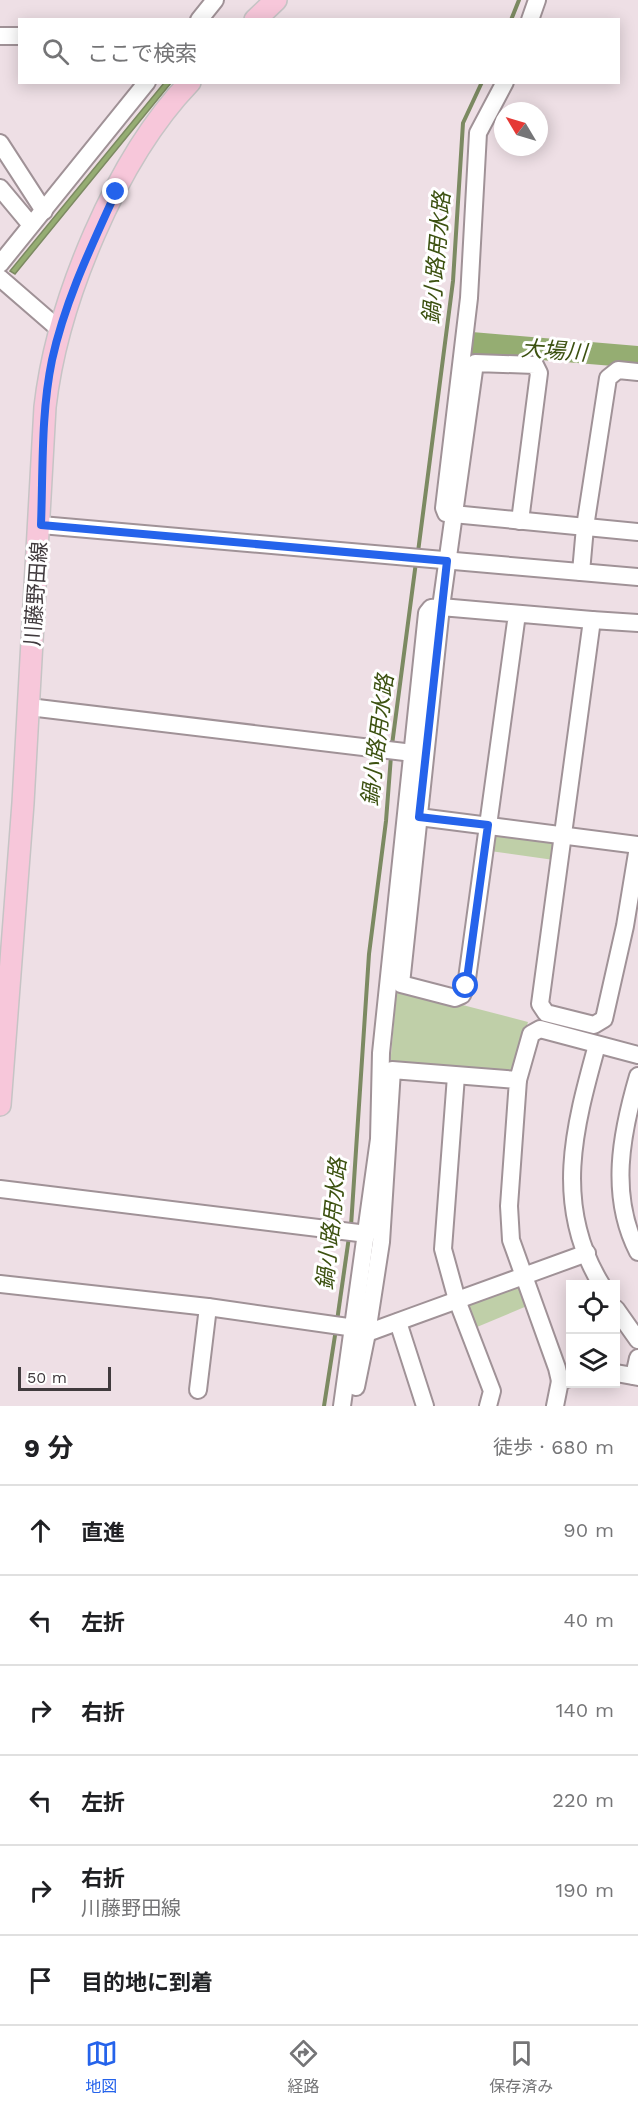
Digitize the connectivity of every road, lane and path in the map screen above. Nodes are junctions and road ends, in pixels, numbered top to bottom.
1 (215, 0) edge
2 (276, 0) edge
3 (537, 0) edge
4 (201, 18) edge
5 (257, 18) edge
6 (531, 18) edge
7 (0, 36) edge
8 (18, 36) edge
9 (145, 84) edge
10 (188, 84) edge
11 (503, 84) edge
12 (0, 143) edge
13 (0, 188) edge
14 (44, 211) junction
15 (32, 225) junction
16 (0, 264) edge
17 (0, 278) edge
18 (60, 330) junction
19 (638, 372) edge
20 (453, 514) junction
21 (520, 521) junction
22 (41, 525) junction
23 (585, 527) junction
24 (638, 532) edge
25 (447, 561) junction
26 (581, 572) junction
27 (638, 577) edge
28 (441, 607) junction
29 (517, 614) junction
30 (592, 620) junction
31 (638, 623) edge
32 (29, 706) junction
33 (413, 753) junction
34 (419, 817) junction
35 (488, 825) junction
36 (564, 834) junction
37 (638, 846) edge
38 (597, 1045) junction
39 (638, 1055) edge
40 (456, 1076) junction
41 (638, 1076) edge
42 (518, 1080) junction
43 (0, 1105) edge
44 (0, 1189) edge
45 (355, 1232) junction
46 (638, 1252) edge
47 (586, 1253) junction
48 (524, 1276) junction
49 (599, 1280) edge
50 (0, 1284) edge
51 (457, 1299) junction
52 (208, 1307) junction
53 (620, 1316) edge
54 (398, 1322) junction
55 (361, 1330) junction
56 (638, 1340) edge
57 (638, 1358) edge
58 (620, 1373) edge
59 (636, 1377) edge
60 (566, 1379) edge
61 (198, 1390) dead end
62 (342, 1406) edge
63 (352, 1406) edge
64 (425, 1406) edge
65 (488, 1406) edge
66 (555, 1406) edge

1 - 4 street
2 - 5 main road
3 - 6 street
7 - 8 street
9 - 14 street
10 - 18 main road, 川藤野田線
11 - 20 street
12 - 14 street
13 - 15 street
14 - 15 street
15 - 16 street
17 - 18 street
18 - 22 main road, 川藤野田線
19 - 23 street
20 - 21 street
20 - 21 street
20 - 25 street
21 - 23 street
22 - 25 street
22 - 32 main road, 川藤野田線
23 - 24 street
23 - 26 street
25 - 26 street
25 - 28 street
26 - 27 street
28 - 29 street
28 - 33 street
28 - 34 street
29 - 30 street
29 - 35 street
30 - 31 street
30 - 36 street
32 - 33 street
32 - 43 main road, 川藤野田線
33 - 45 street
34 - 35 street
34 - 35 street
35 - 36 street
36 - 37 street
36 - 37 street
38 - 39 street
38 - 42 street
38 - 47 street
40 - 42 street
40 - 51 street
40 - 55 street
41 - 46 street
42 - 48 street
44 - 45 street
45 - 55 street
47 - 48 street
47 - 49 street
48 - 51 street
48 - 60 street
50 - 52 street
51 - 54 street
51 - 65 street
52 - 55 street
52 - 61 street
53 - 56 street
54 - 55 street
54 - 64 street
55 - 62 street
55 - 63 street
57 - 59 street
58 - 59 street
60 - 66 street

